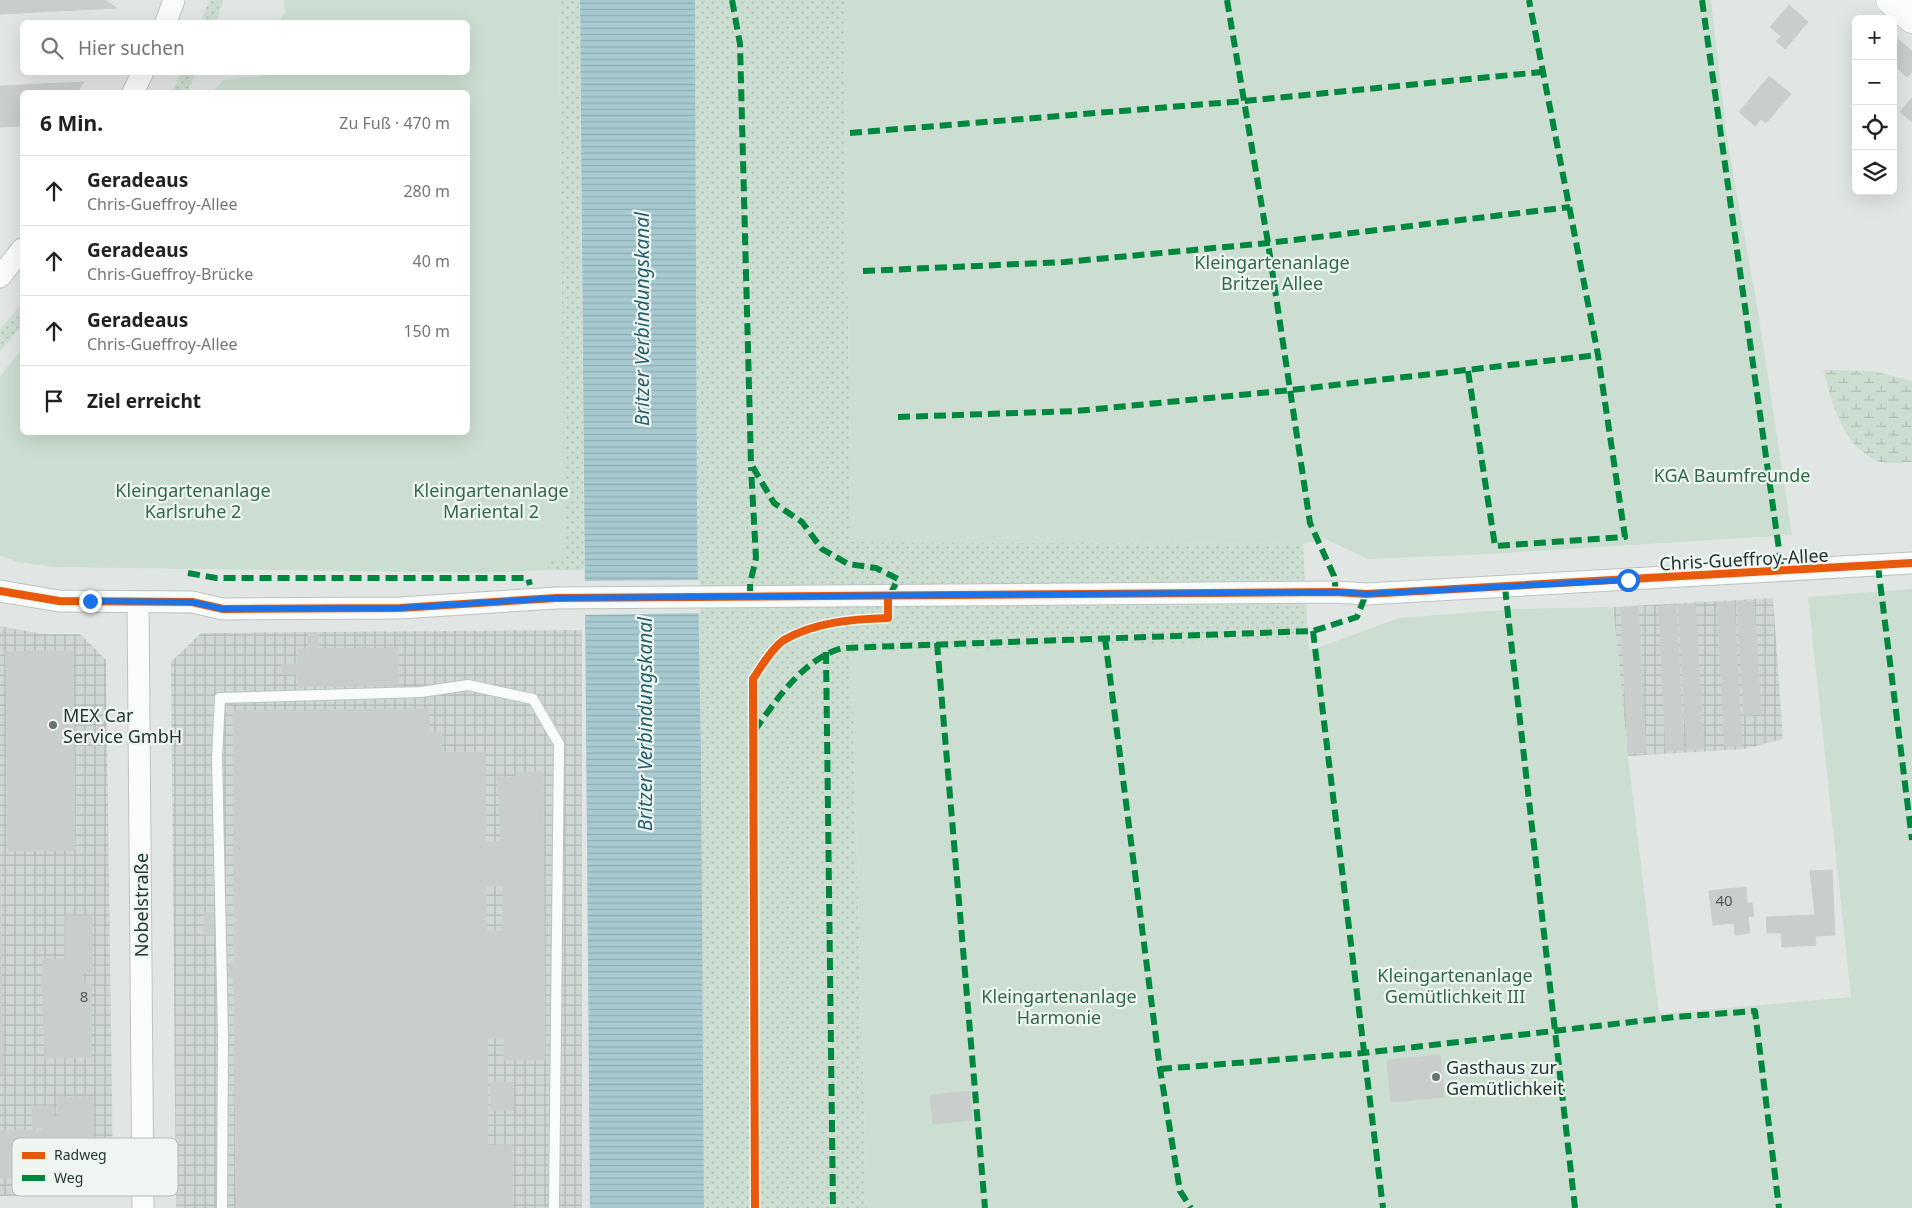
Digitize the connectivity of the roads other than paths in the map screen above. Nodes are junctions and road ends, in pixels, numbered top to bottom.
1 (174, 0) edge
2 (1890, 0) edge
3 (1912, 19) edge
4 (167, 20) edge
5 (142, 75) edge
6 (134, 90) edge
7 (20, 252) edge
8 (0, 277) edge
9 (1912, 563) edge
10 (0, 591) edge
11 (138, 602) junction
12 (142, 1138) edge
13 (222, 1208) edge
14 (554, 1208) edge

1 - 4 street
2 - 3 main road
5 - 6 street
7 - 8 street
9 - 11 street, Chris-Gueffroy-Allee
10 - 11 street
11 - 12 street, Nobelstraße
13 - 14 lane

